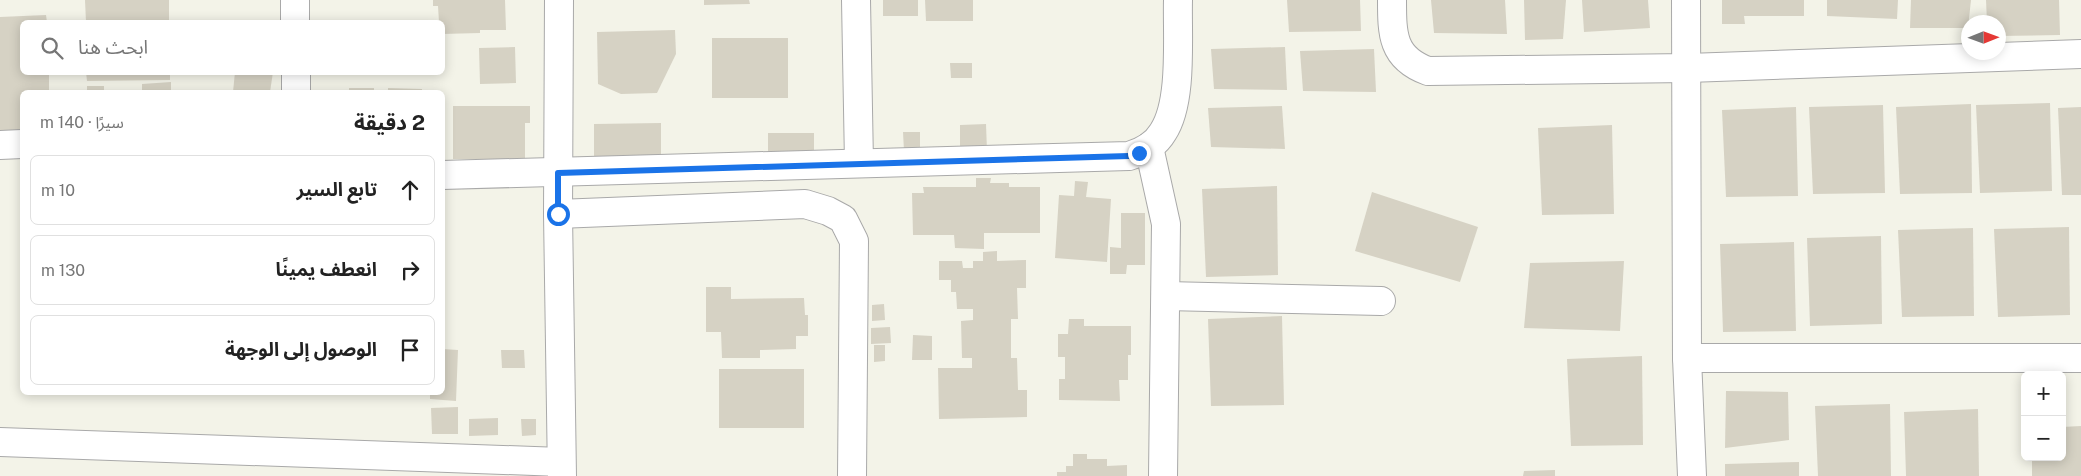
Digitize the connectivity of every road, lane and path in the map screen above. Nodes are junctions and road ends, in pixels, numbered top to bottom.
1 (294, 0) edge
2 (559, 0) edge
3 (856, 0) edge
4 (1178, 0) edge
5 (1392, 0) edge
6 (1686, 0) edge
7 (295, 20) edge
8 (2081, 54) edge
9 (1688, 68) junction
10 (296, 75) edge
11 (296, 90) edge
12 (20, 144) edge
13 (0, 145) edge
14 (1149, 147) junction
15 (858, 163) junction
16 (558, 173) junction
17 (445, 175) edge
18 (558, 214) junction
19 (1166, 296) junction
20 (1381, 301) dead end
21 (1687, 358) junction
22 (2081, 358) edge
23 (0, 442) edge
24 (562, 469) edge
25 (852, 476) edge
26 (1163, 476) edge
27 (1692, 476) edge

1 - 7 street
2 - 16 street
3 - 15 street
4 - 14 street
5 - 9 street
6 - 9 street
8 - 9 street
9 - 21 street
10 - 11 street
12 - 13 street
14 - 15 street
14 - 19 street
15 - 16 street
16 - 17 street
16 - 18 street
18 - 24 street
18 - 25 street
19 - 20 street
19 - 26 street
21 - 22 street
21 - 27 street
23 - 24 street

